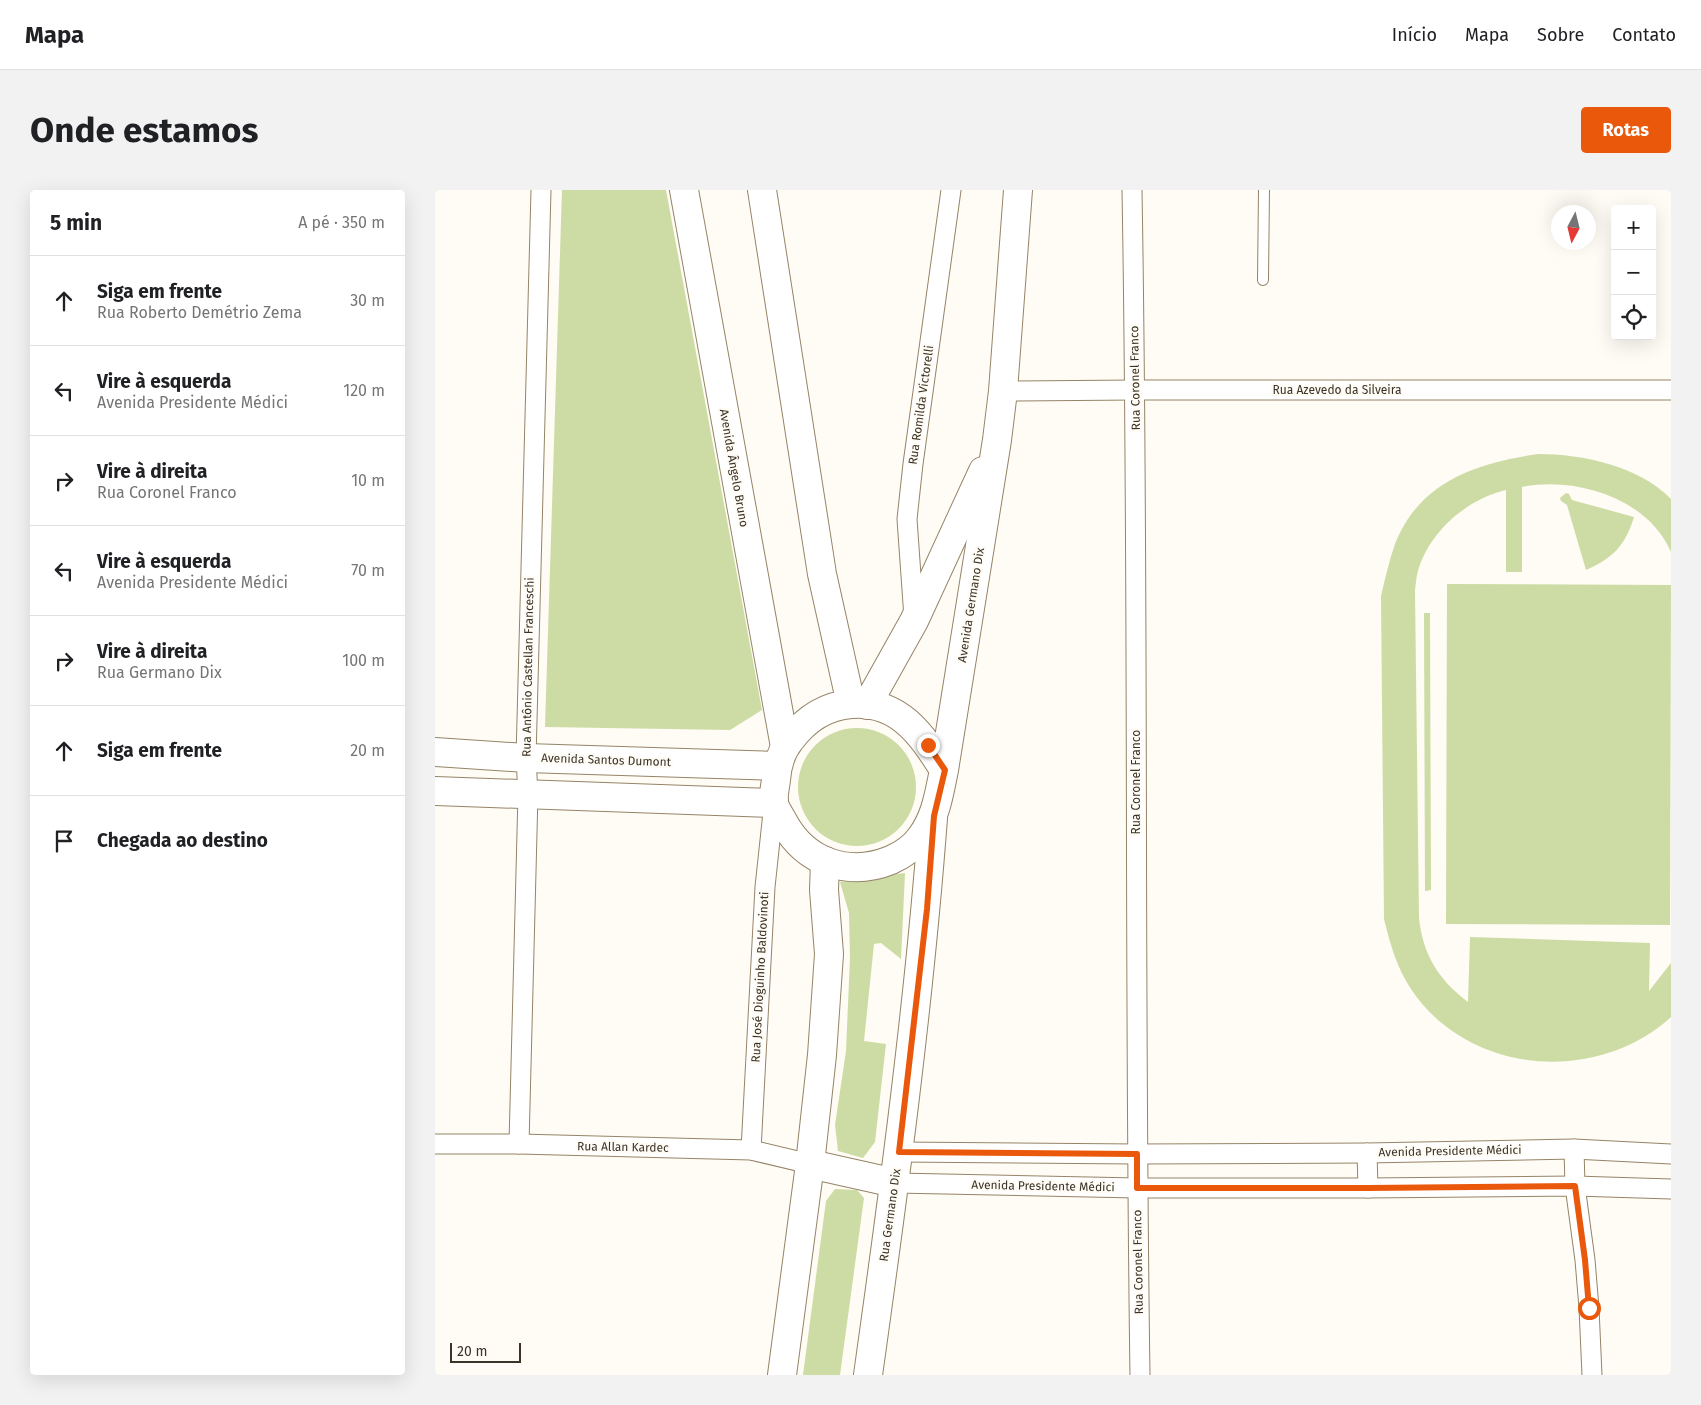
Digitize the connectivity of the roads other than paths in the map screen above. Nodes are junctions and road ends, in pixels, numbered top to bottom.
1 (541, 190) edge
2 (684, 190) edge
3 (762, 190) edge
4 (951, 190) edge
5 (1018, 190) edge
6 (1132, 190) edge
7 (1264, 190) edge
8 (1263, 280) dead end
9 (1135, 390) junction
10 (1671, 390) edge
11 (1003, 392) junction
12 (997, 440) junction
13 (914, 621) junction
14 (859, 704) junction
15 (435, 752) edge
16 (781, 756) junction
17 (526, 758) junction
18 (945, 770) junction
19 (435, 791) edge
20 (528, 794) junction
21 (774, 803) junction
22 (934, 816) junction
23 (825, 861) junction
24 (435, 1144) edge
25 (519, 1144) junction
26 (1574, 1149) junction
27 (751, 1150) junction
28 (899, 1152) junction
29 (1367, 1153) junction
30 (1137, 1154) junction
31 (1671, 1154) edge
32 (810, 1164) junction
33 (895, 1184) junction
34 (1575, 1186) junction
35 (1137, 1188) junction
36 (1368, 1188) junction
37 (1671, 1189) edge
38 (782, 1375) edge
39 (868, 1375) edge
40 (1140, 1375) edge
41 (1592, 1375) edge

1 - 17 street, Rua Antônio Castellan Franceschi
2 - 16 main road, Avenida Ângelo Bruno
3 - 14 main road
4 - 13 street, Rua Romilda Victorelli
5 - 11 main road, Avenida Germano Dix
6 - 9 street, Rua Coronel Franco
7 - 8 lane
9 - 10 street, Rua Azevedo da Silveira
9 - 11 street, Rua Azevedo da Silveira
9 - 30 street, Rua Coronel Franco
11 - 12 main road, Avenida Germano Dix
12 - 13 main road, Avenida Germano Dix
12 - 18 main road, Avenida Germano Dix
13 - 14 main road, Avenida Germano Dix
14 - 16 main road
14 - 18 main road
15 - 17 main road, Avenida Santos Dumont
16 - 17 main road, Avenida Santos Dumont
16 - 21 main road
17 - 20 street, Rua Antônio Castellan Franceschi
18 - 22 main road
19 - 20 main road
20 - 21 main road
20 - 25 street, Rua Antônio Castellan Franceschi
21 - 23 main road
21 - 27 street, Rua José Dioguinho Baldovinoti
22 - 23 main road
22 - 28 main road, Rua Germano Dix
23 - 32 main road
24 - 25 street, Rua Allan Kardec
25 - 27 street, Rua Allan Kardec
26 - 29 street, Avenida Presidente Médici
26 - 31 street, Avenida Presidente Médici
26 - 34 street
27 - 32 street, Rua Allan Kardec
28 - 30 street, Avenida Presidente Médici
28 - 33 main road, Rua Germano Dix
29 - 30 street, Avenida Presidente Médici
29 - 36 street
30 - 35 street, Rua Coronel Franco
32 - 33 main road
32 - 38 main road
33 - 35 street, Avenida Presidente Médici
33 - 39 main road, Rua Germano Dix
34 - 36 street, Avenida Presidente Médici
34 - 37 street, Avenida Presidente Médici
34 - 41 street
35 - 36 street, Avenida Presidente Médici
35 - 40 street, Rua Coronel Franco

